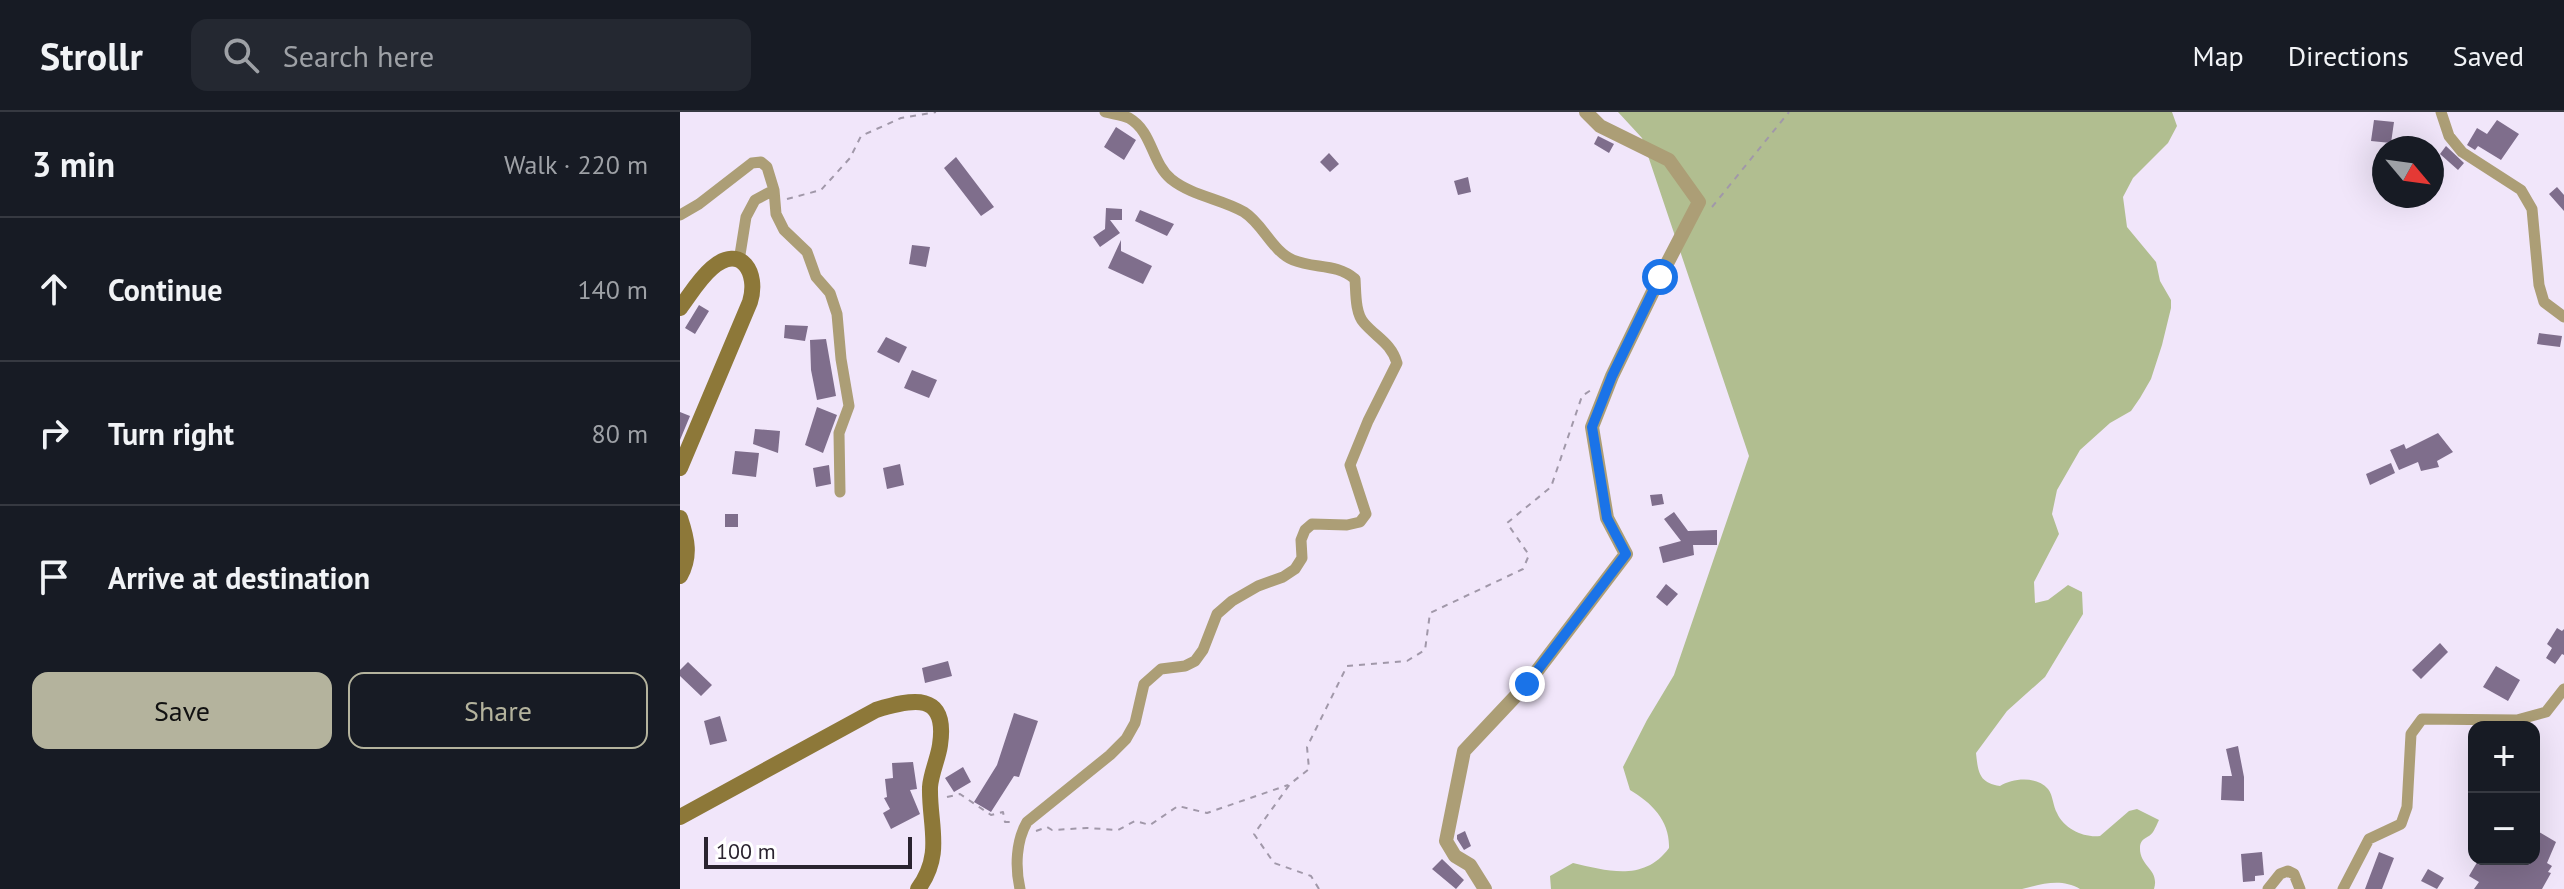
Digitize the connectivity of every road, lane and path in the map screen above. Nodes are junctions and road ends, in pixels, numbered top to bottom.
1 (936, 112) edge
2 (1105, 112) edge
3 (1586, 112) edge
4 (1789, 112) edge
5 (2441, 112) edge
6 (774, 190) junction
7 (1708, 212) dead end
8 (680, 215) edge
9 (739, 261) junction
10 (680, 308) edge
11 (2564, 317) edge
12 (1612, 376) junction
13 (680, 468) edge
14 (840, 492) dead end
15 (680, 518) edge
16 (680, 576) edge
17 (2564, 689) edge
18 (1290, 784) junction
19 (931, 801) junction
20 (680, 817) edge
21 (1027, 822) junction
22 (921, 888) edge
23 (1020, 889) edge
24 (1319, 889) edge
25 (1485, 889) edge
26 (2268, 889) edge
27 (2300, 889) edge
28 (2343, 889) edge

1 - 6 path
2 - 21 street
3 - 12 street
4 - 7 path
5 - 11 street
6 - 8 street
6 - 9 street
6 - 14 street
9 - 10 main road
9 - 13 main road
12 - 18 path
12 - 25 street
15 - 16 main road
17 - 28 street
18 - 21 path
18 - 24 path
19 - 20 main road
19 - 21 path
19 - 22 main road
21 - 23 street
26 - 27 street

